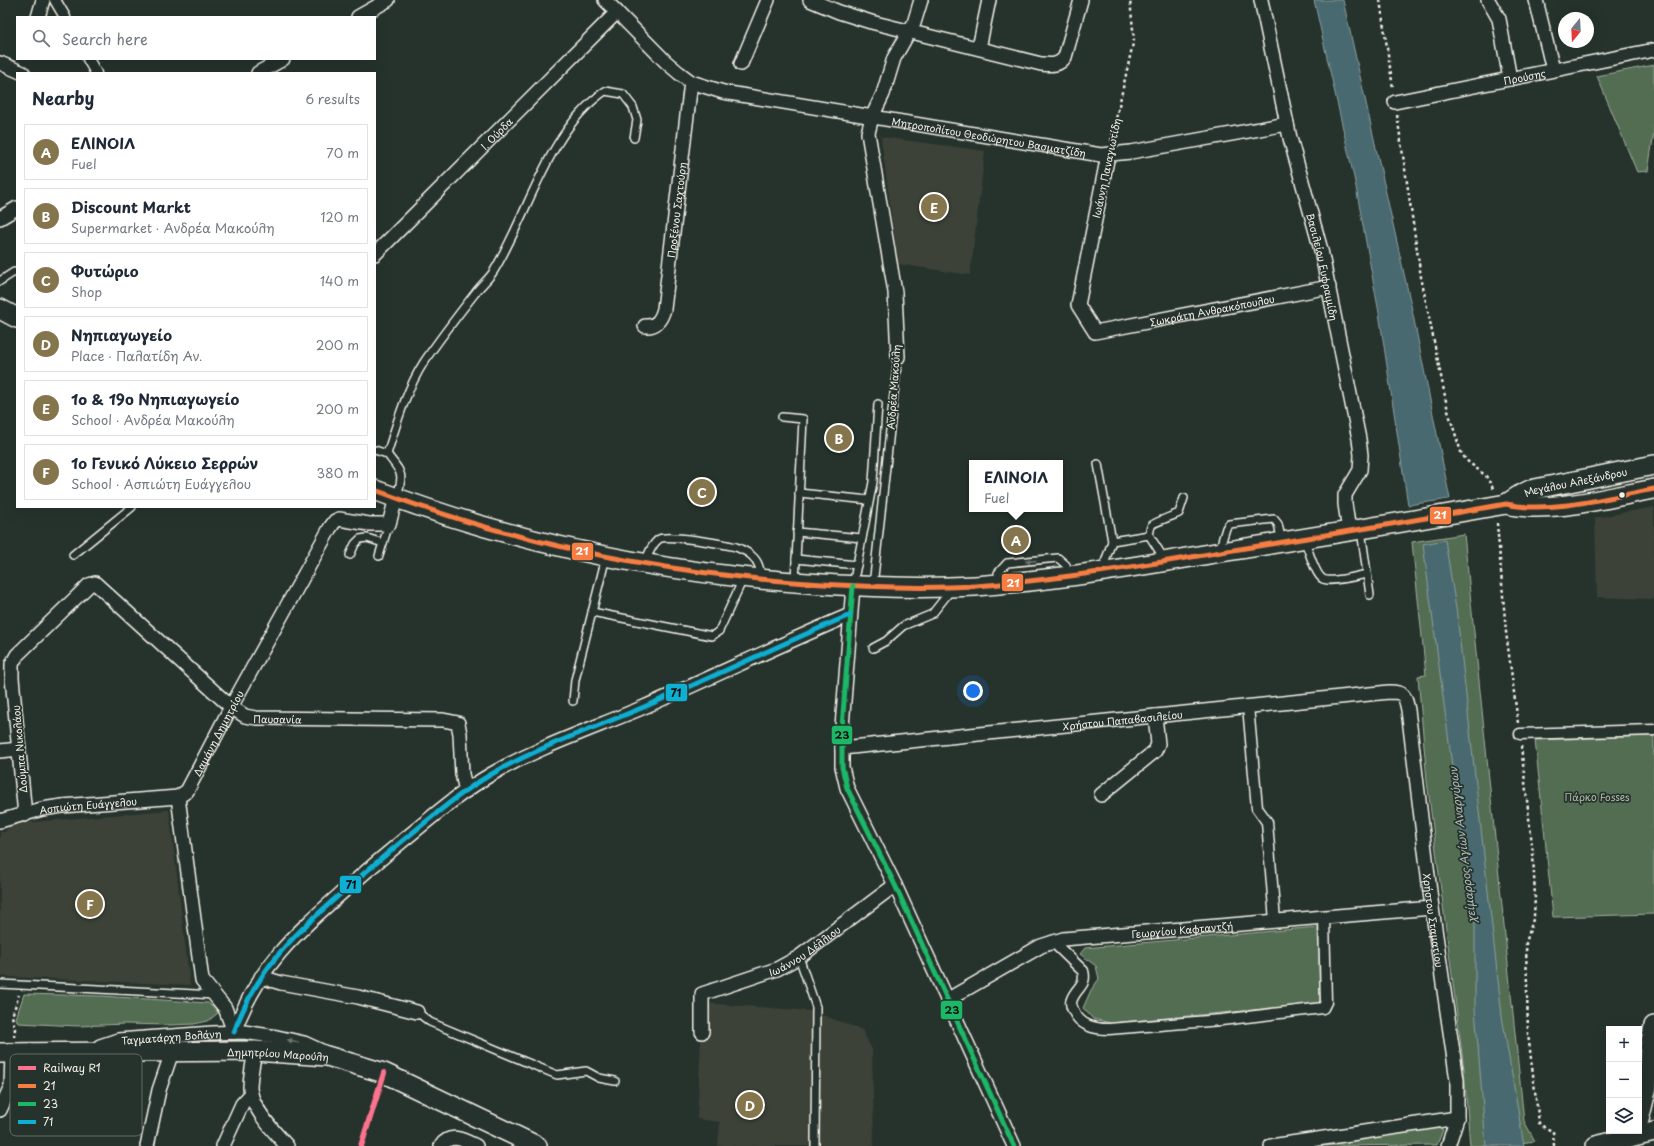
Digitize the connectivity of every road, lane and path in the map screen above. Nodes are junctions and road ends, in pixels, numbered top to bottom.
1 (43, 0) edge
2 (55, 0) edge
3 (388, 0) edge
4 (605, 0) edge
5 (768, 0) edge
6 (810, 0) edge
7 (921, 0) edge
8 (989, 0) edge
9 (1081, 0) edge
10 (1130, 0) edge
11 (1261, 0) edge
12 (1380, 0) edge
13 (1488, 0) edge
14 (1536, 0) edge
15 (617, 12) junction
16 (38, 16) edge
17 (64, 16) edge
18 (360, 16) edge
19 (910, 31) junction
20 (979, 48) junction
21 (1654, 50) edge
22 (89, 60) edge
23 (281, 60) edge
24 (0, 64) edge
25 (741, 64) dead end
26 (22, 68) edge
27 (1553, 70) junction
28 (95, 72) edge
29 (260, 72) edge
30 (1510, 79) junction
31 (691, 82) junction
32 (1395, 102) junction
33 (872, 117) junction
34 (1286, 124) junction
35 (634, 138) dead end
36 (1108, 155) junction
37 (16, 209) edge
38 (0, 218) edge
39 (376, 253) edge
40 (16, 273) edge
41 (0, 281) edge
42 (1329, 287) junction
43 (0, 309) edge
44 (16, 317) edge
45 (644, 326) dead end
46 (1096, 332) joint
47 (898, 357) joint
48 (878, 404) dead end
49 (782, 417) dead end
50 (376, 450) edge
51 (387, 454) junction
52 (1098, 464) dead end
53 (1654, 466) edge
54 (1654, 489) edge
55 (376, 490) edge
56 (799, 493) junction
57 (396, 498) junction
58 (1184, 498) dead end
59 (869, 500) junction
60 (1495, 507) junction
61 (131, 508) edge
62 (389, 524) junction
63 (1362, 529) junction
64 (797, 532) junction
65 (1149, 534) junction
66 (862, 538) junction
67 (1304, 538) junction
68 (1112, 541) junction
69 (1282, 542) junction
70 (383, 543) junction
71 (1219, 553) junction
72 (73, 555) dead end
73 (350, 555) dead end
74 (379, 556) dead end
75 (606, 557) junction
76 (796, 559) junction
77 (1166, 562) junction
78 (644, 564) junction
79 (857, 565) junction
80 (1066, 565) dead end
81 (1101, 572) junction
82 (998, 574) dead end
83 (1367, 574) junction
84 (753, 579) junction
85 (794, 582) junction
86 (853, 586) junction
87 (954, 586) junction
88 (873, 587) junction
89 (1370, 595) dead end
90 (592, 612) junction
91 (850, 615) junction
92 (873, 648) dead end
93 (14, 659) joint
94 (1403, 694) joint
95 (573, 701) dead end
96 (1248, 706) junction
97 (231, 707) junction
98 (1155, 716) junction
99 (1654, 730) edge
100 (1520, 734) junction
101 (842, 748) junction
102 (1, 749) edge
103 (19, 749) junction
104 (466, 791) junction
105 (1101, 795) dead end
106 (178, 798) junction
107 (25, 815) junction
108 (0, 821) edge
109 (895, 885) junction
110 (1432, 908) junction
111 (1324, 918) junction
112 (1275, 921) junction
113 (1052, 941) junction
114 (799, 957) junction
115 (261, 977) junction
116 (0, 984) edge
117 (22, 985) junction
118 (215, 995) junction
119 (947, 1000) junction
120 (417, 1012) joint
121 (1654, 1026) edge
122 (234, 1032) junction
123 (702, 1032) dead end
124 (1650, 1046) junction
125 (255, 1051) junction
126 (172, 1052) junction
127 (6, 1053) edge
128 (94, 1053) junction
129 (328, 1056) junction
130 (1640, 1062) edge
131 (10, 1079) edge
132 (615, 1081) dead end
133 (10, 1088) edge
134 (251, 1094) junction
135 (0, 1110) edge
136 (1457, 1118) junction
137 (1654, 1132) edge
138 (1623, 1138) edge
139 (1296, 1144) edge
140 (147, 1146) edge
141 (223, 1146) edge
142 (286, 1146) edge
143 (441, 1146) edge
144 (476, 1146) edge
145 (537, 1146) edge
146 (815, 1146) edge
147 (1014, 1146) edge
148 (1271, 1146) edge
149 (1448, 1146) edge
150 (1554, 1146) edge

1 - 16 street
2 - 17 street
3 - 18 street
4 - 15 street
5 - 25 street
6 - 19 street
7 - 19 street, Ανδρέα Μακούλη
8 - 20 street
9 - 20 street
10 - 36 path, Ιωάννη Παναγιωτίδη
11 - 34 street, Βασιλείου Ευφραιμίδη
12 - 32 path
13 - 30 street
14 - 27 street
15 - 31 street
15 - 39 street, Ι. Ούρδα
19 - 20 street
19 - 33 street, Ανδρέα Μακούλη
21 - 27 street, Προύσης
22 - 28 street
23 - 29 street
24 - 26 street
27 - 30 street, Προύσης
30 - 32 street, Προύσης
31 - 33 street, Μητροπολίτου Θεοδώρητου Βασματζίδη
31 - 45 street, Προξένου Σαχτούρη
32 - 60 path
33 - 36 street, Μητροπολίτου Θεοδώρητου Βασματζίδη
33 - 47 street, Ανδρέα Μακούλη
34 - 36 street, Μητροπολίτου Θεοδώρητου Βασματζίδη
34 - 42 street, Βασιλείου Ευφραιμίδη
35 - 51 lane
36 - 46 street, Ιωάννη Παναγιωτίδη
37 - 38 street
40 - 41 lane
42 - 46 street, Σωκράτη Ανθρακόπουλου
42 - 63 street, Βασιλείου Ευφραιμίδη
43 - 44 main road
47 - 88 lane, Ανδρέα Μακούλη
48 - 59 lane
49 - 56 lane
50 - 51 lane
51 - 57 lane
52 - 68 lane
53 - 60 main road, Μεγάλου Αλεξάνδρου
54 - 60 main road, Μεγάλου Αλεξάνδρου
55 - 57 main road
56 - 59 lane
56 - 64 lane
57 - 62 street
57 - 75 main road
58 - 65 lane
59 - 66 lane
60 - 63 main road
60 - 100 path
61 - 72 lane
62 - 70 lane
62 - 97 street, Δαμάνη Δημητρίου
63 - 67 main road
63 - 83 lane
64 - 66 lane
64 - 76 lane
65 - 68 lane
65 - 77 lane
66 - 79 lane
67 - 69 main road
67 - 83 lane
68 - 81 lane
69 - 71 main road
69 - 71 lane
70 - 73 lane
70 - 74 lane
71 - 77 main road
75 - 78 main road
75 - 90 lane
76 - 79 lane
76 - 85 lane
77 - 81 main road
78 - 84 main road
78 - 84 lane
79 - 86 lane
80 -> 82 lane
81 - 87 main road
83 - 89 lane
84 - 85 main road
84 - 90 lane
85 - 86 main road
86 - 88 main road
86 - 91 street
87 - 88 main road
87 - 92 lane
90 - 95 lane
91 - 101 street
91 - 104 street, Ταγματάρχη Βολάνη
93 - 97 street, Παυσανία
93 - 103 street, Δούμπα Νικολάου
94 - 96 street, Χρήστου Παπαβασιλείου
94 - 110 street, Χρήστου Σταματίου
96 - 98 street, Χρήστου Παπαβασιλείου
96 - 112 street
97 - 104 street, Παυσανία
97 - 106 street, Δαμάνη Δημητρίου
98 - 101 street, Χρήστου Παπαβασιλείου
98 - 105 street
99 - 100 street
100 - 150 path
101 - 109 street
102 - 103 street
103 - 107 street, Δούμπα Νικολάου
104 - 115 street, Ταγματάρχη Βολάνη
106 - 107 street, Ασπιώτη Ευάγγελου
106 - 118 street
107 - 108 street, Ασπιώτη Ευάγγελου
109 - 114 street, Ιωάννου Δέλλιου
109 - 119 street
110 - 111 street, Γεωργίου Καφταντζή
110 - 136 street, Χρήστου Σταματίου
111 - 112 street, Γεωργίου Καφταντζή
111 - 113 street
112 - 113 street, Γεωργίου Καφταντζή
113 - 119 street, Γεωργίου Καφταντζή
114 - 123 street, Ιωάννου Δέλλιου
114 - 146 lane
115 - 120 street
115 - 122 street, Ταγματάρχη Βολάνη
116 - 117 lane
117 - 118 lane
117 - 127 path
118 - 122 street
119 - 147 street
120 - 132 lane
121 - 124 main road
122 - 128 street, Ταγματάρχη Βολάνη
129 -> 122 street
124 - 130 main road
124 - 138 main road
125 - 126 main road, Δημητρίου Μαρούλη
125 - 129 main road, Δημητρίου Μαρούλη
125 - 134 street
126 - 128 main road, Δημητρίου Μαρούλη
126 - 140 street
127 - 128 main road, Δημητρίου Μαρούλη
127 - 131 street
129 - 145 main road, Δημητρίου Μαρούλη
133 - 135 street
134 - 141 street
134 - 142 street
136 - 139 street
136 - 149 street, Χρήστου Σταματίου
137 - 138 main road
139 - 148 street
143 - 144 street

